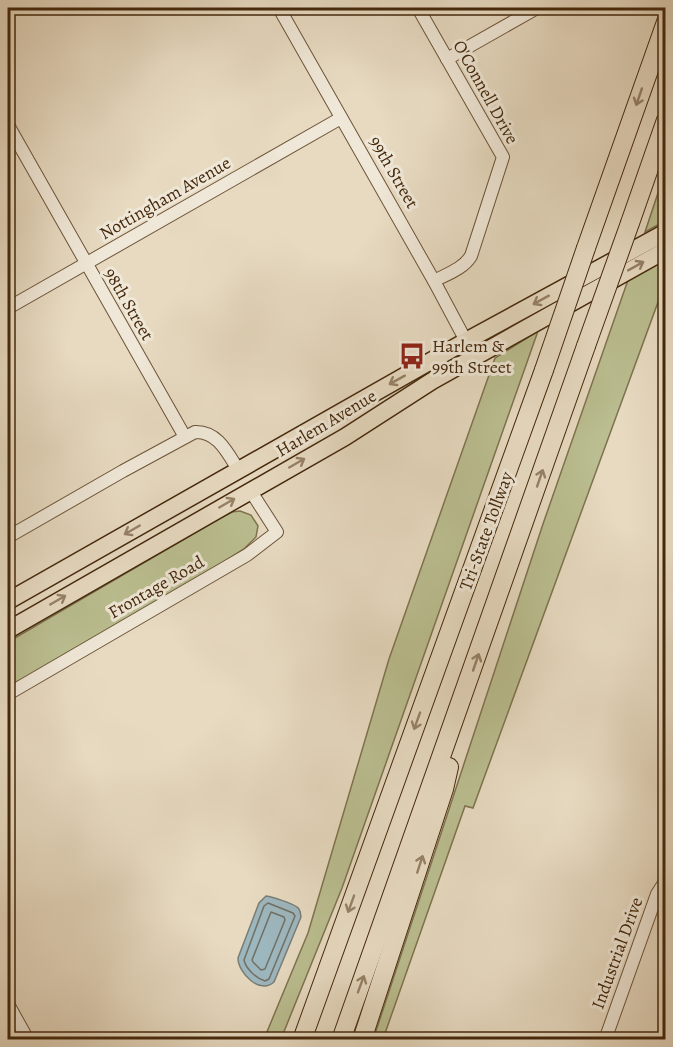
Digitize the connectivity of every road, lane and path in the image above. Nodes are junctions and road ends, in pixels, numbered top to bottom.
1 (279, 8) edge
2 (418, 8) edge
3 (537, 8) edge
4 (666, 22) edge
5 (447, 59) junction
6 (341, 118) junction
7 (666, 120) edge
8 (8, 125) edge
9 (666, 232) edge
10 (666, 250) edge
11 (86, 264) junction
12 (434, 281) junction
13 (8, 308) edge
14 (471, 349) junction
15 (185, 437) junction
16 (239, 471) junction
17 (250, 490) junction
18 (8, 537) edge
19 (8, 602) edge
20 (8, 630) edge
21 (466, 690) junction
22 (8, 694) edge
23 (666, 880) edge
24 (8, 1004) edge
25 (28, 1040) edge
26 (302, 1040) edge
27 (341, 1040) edge
28 (362, 1040) edge
29 (605, 1040) edge

1 - 6 street, 99th Street
2 - 5 street, O'Connell Drive
3 - 5 street
4 -> 26 highway, Tri-State Tollway, bridge
5 - 12 street, O'Connell Drive
6 - 11 street, Nottingham Avenue
6 - 12 street, 99th Street
21 -> 7 highway, Tri-State Tollway, bridge
8 - 11 street, 98th Street
9 -> 14 main road, Harlem Avenue
14 -> 10 main road, Harlem Avenue
11 - 13 street, Nottingham Avenue
11 - 15 street, 98th Street
12 - 14 street, 99th Street
14 -> 16 main road, Harlem Avenue
17 -> 14 main road, Harlem Avenue
15 - 16 street
15 - 18 street
16 -> 19 main road, Harlem Avenue
20 -> 17 main road, Harlem Avenue
17 - 22 street, Frontage Road
27 -> 21 highway, Tri-State Tollway
28 -> 21 highway
23 - 29 street, Industrial Drive
24 - 25 street

